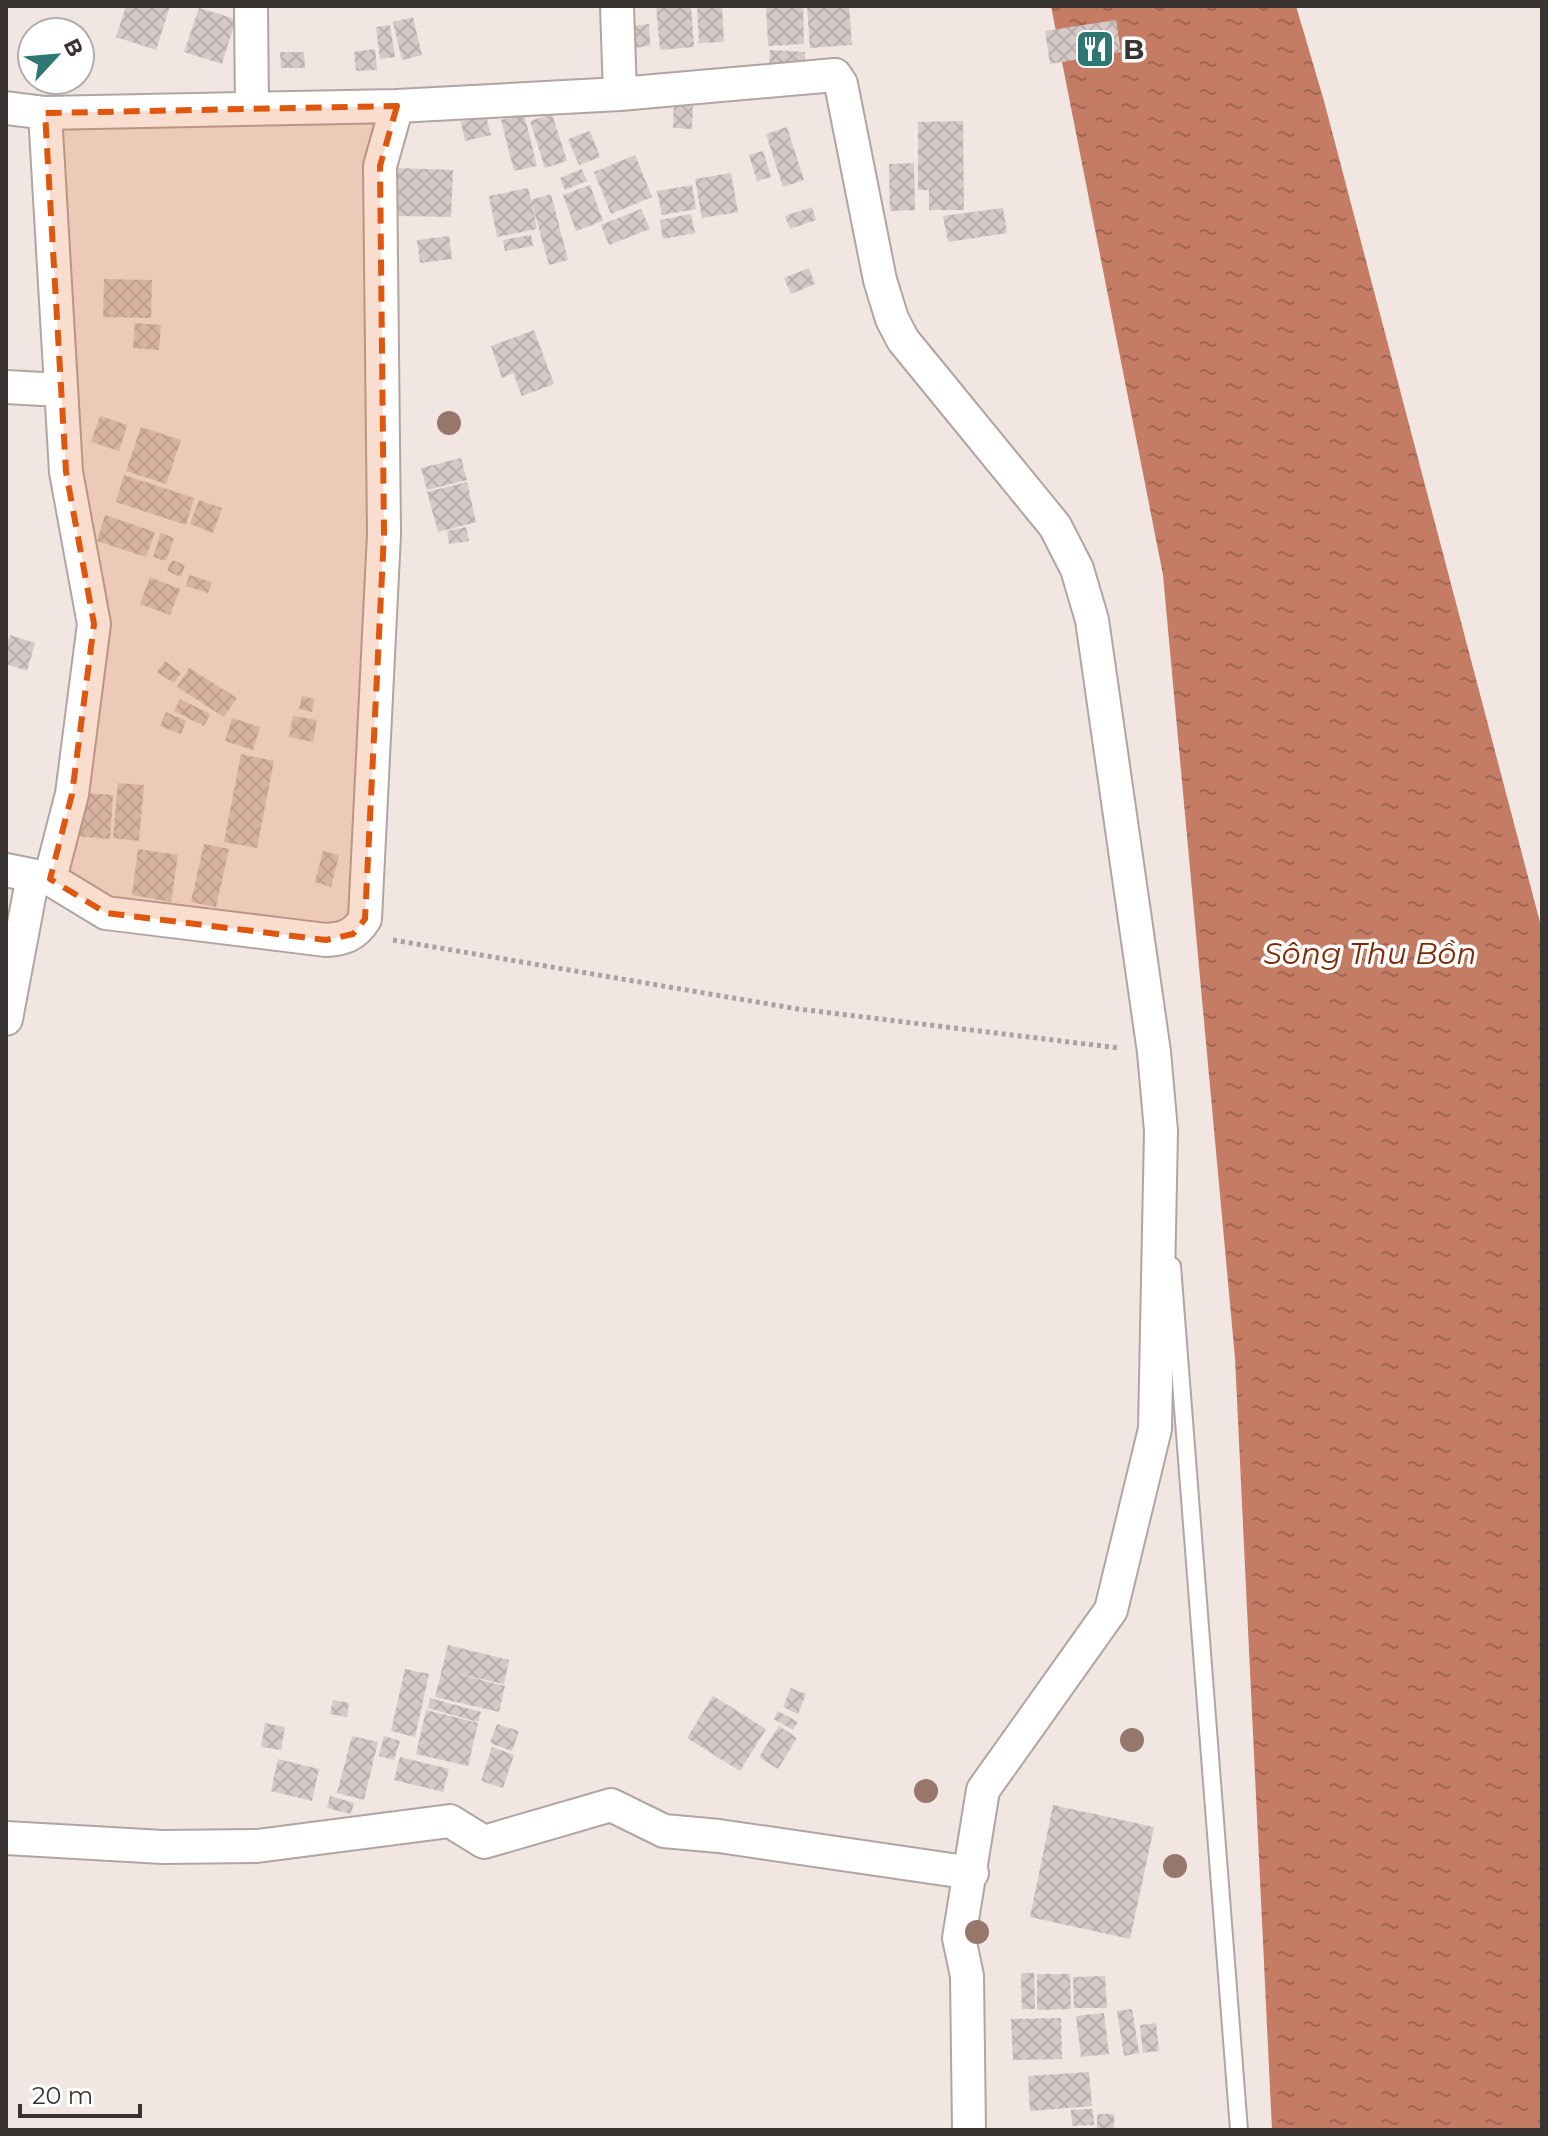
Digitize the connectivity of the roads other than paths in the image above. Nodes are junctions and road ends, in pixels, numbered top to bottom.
1 (251, 6) edge
2 (617, 6) edge
3 (620, 94) junction
4 (397, 106) junction
5 (6, 108) edge
6 (252, 108) junction
7 (45, 113) junction
8 (6, 387) edge
9 (61, 390) junction
10 (30, 875) edge
11 (6, 1019) edge
12 (1161, 1131) junction
13 (6, 1838) edge
14 (972, 1873) junction
15 (969, 2130) edge
16 (1239, 2130) edge

1 - 6 street
2 - 3 street
3 - 4 street
3 - 12 street
4 - 6 street
4 - 10 street
5 - 7 street
6 - 7 street
7 - 9 street
8 - 9 street
9 - 10 street
10 - 11 street
12 - 14 street
12 - 16 lane
13 - 14 street
14 - 15 street

